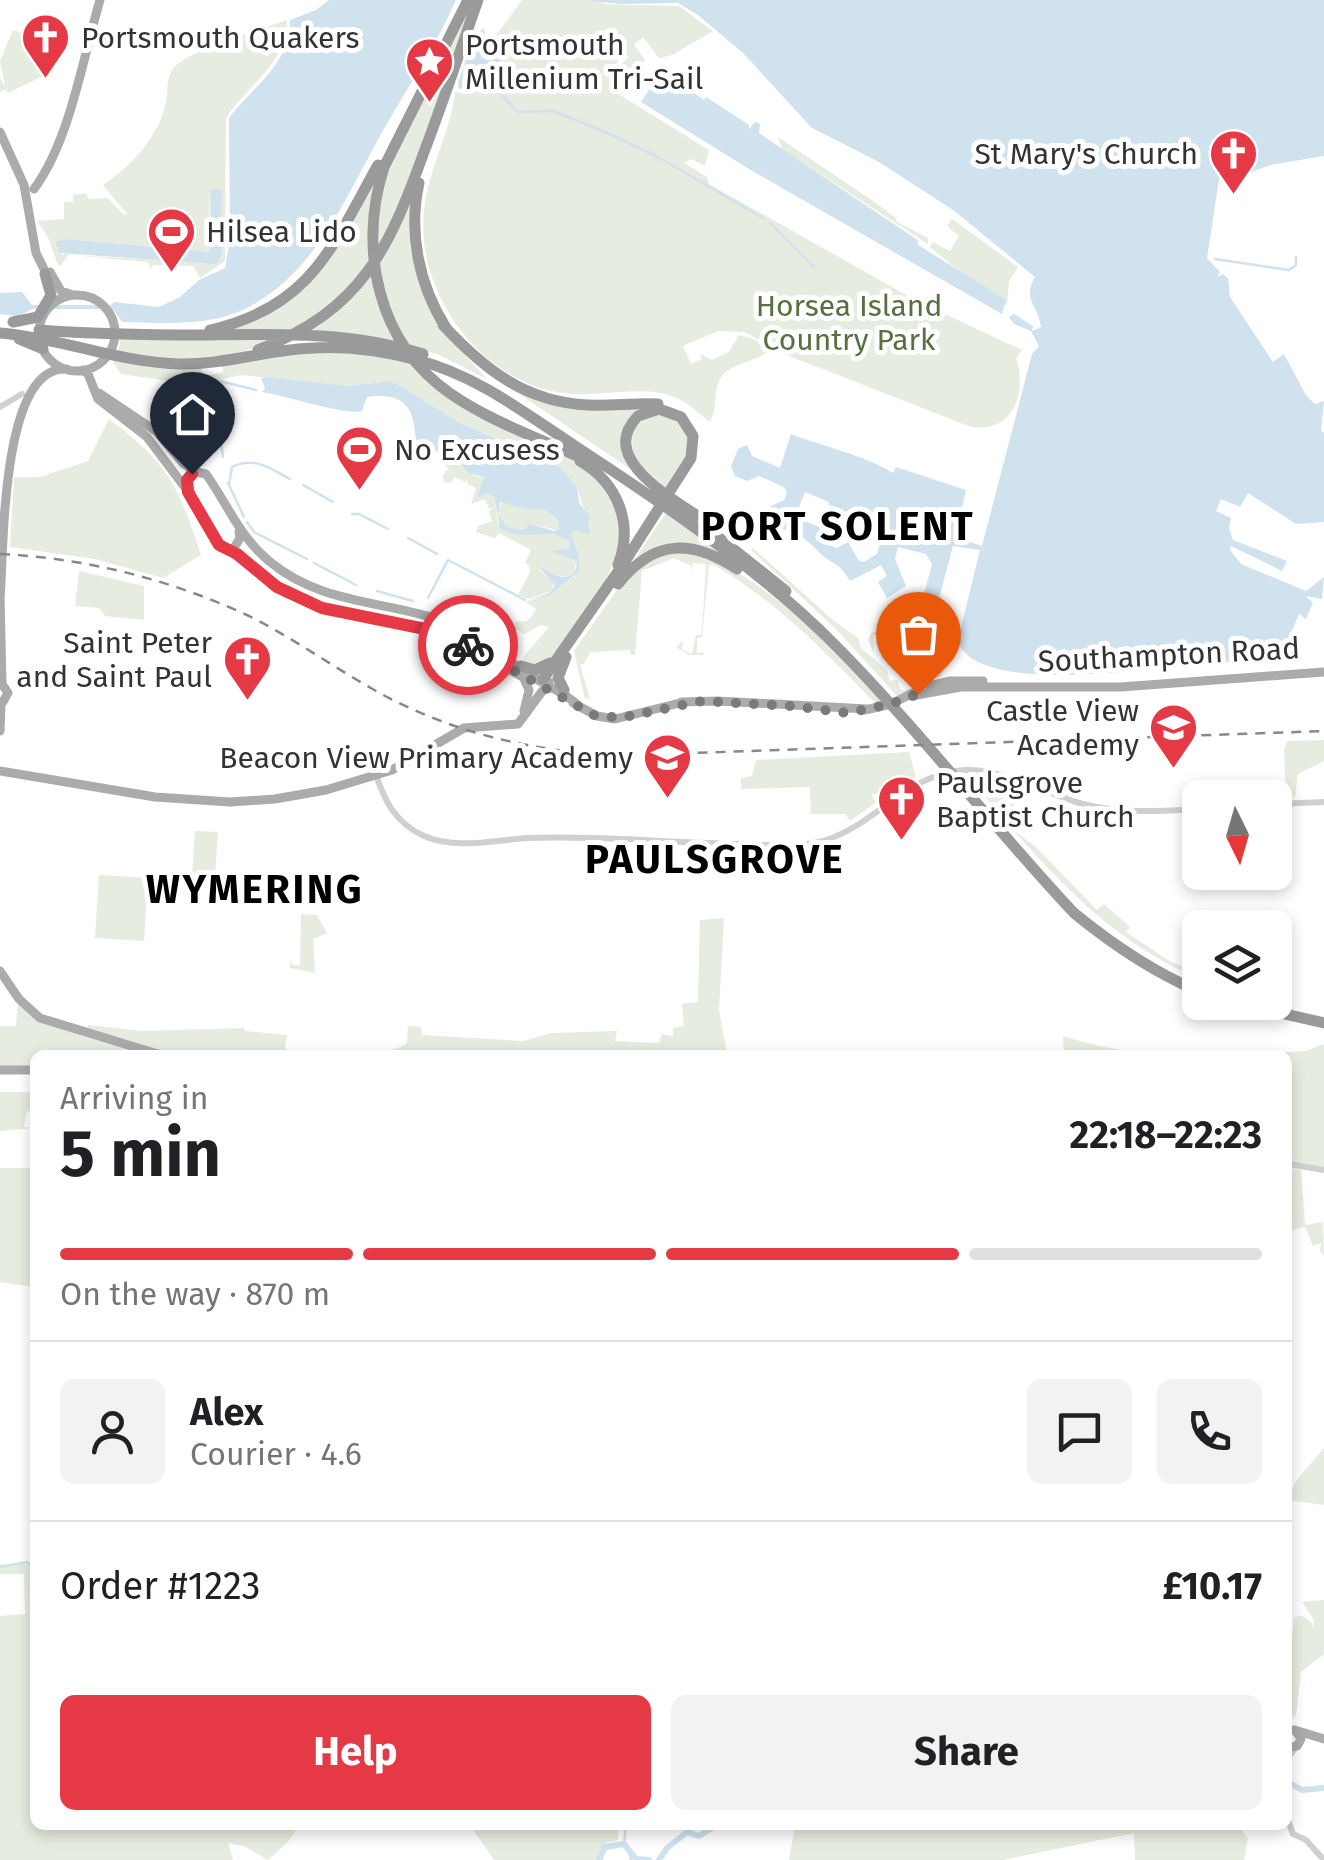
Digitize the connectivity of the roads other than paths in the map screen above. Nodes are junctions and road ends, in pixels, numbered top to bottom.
1 (100, 0) edge
2 (468, 0) edge
3 (478, 0) edge
4 (426, 84) junction
5 (445, 98) junction
6 (0, 132) edge
7 (18, 168) junction
8 (43, 173) junction
9 (32, 186) junction
10 (28, 202) junction
11 (45, 274) joint
12 (74, 295) junction
13 (47, 308) junction
14 (443, 325) junction
15 (2, 328) edge
16 (168, 335) junction
17 (56, 336) junction
18 (44, 352) junction
19 (100, 355) junction
20 (212, 362) junction
21 (68, 370) junction
22 (90, 378) junction
23 (22, 394) junction
24 (0, 408) edge
25 (530, 408) junction
26 (19, 409) junction
27 (542, 440) junction
28 (196, 472) junction
29 (188, 492) junction
30 (674, 492) junction
31 (658, 508) junction
32 (239, 532) junction
33 (229, 550) junction
34 (0, 597) edge
35 (794, 597) junction
36 (603, 599) junction
37 (828, 638) junction
38 (562, 657) junction
39 (520, 670) junction
40 (1324, 672) edge
41 (543, 683) junction
42 (1, 684) edge
43 (564, 694) junction
44 (1, 700) edge
45 (537, 700) junction
46 (684, 702) junction
47 (578, 704) junction
48 (893, 704) junction
49 (524, 708) junction
50 (457, 729) junction
51 (0, 731) edge
52 (0, 767) edge
53 (375, 773) junction
54 (1324, 802) edge
55 (1292, 803) edge
56 (1182, 810) edge
57 (0, 972) edge
58 (1182, 978) edge
59 (1292, 1011) edge
60 (1292, 1014) edge
61 (1324, 1020) edge
62 (145, 1050) edge
63 (0, 1070) edge
64 (30, 1070) edge
65 (1292, 1165) edge
66 (1324, 1170) edge
67 (1292, 1730) edge
68 (1324, 1740) edge
69 (1295, 1745) edge
70 (1292, 1830) edge
71 (1324, 1860) edge

1 - 8 main road
2 - 4 highway
3 - 5 highway
4 - 16 highway
4 - 27 highway
5 - 14 highway
5 - 20 highway
6 - 7 main road
7 - 8 main road
7 - 9 main road
7 - 10 main road
8 - 9 main road
9 - 10 main road
9 - 12 main road
10 - 11 main road
11 - 13 highway
12 - 13 main road
12 - 19 main road
13 - 15 highway
13 - 18 main road
14 - 25 highway
14 - 30 highway
15 - 17 highway
15 - 18 highway
16 - 17 highway
16 - 25 highway
17 - 19 highway
18 - 21 main road
18 - 23 main road
19 - 20 highway
19 - 22 main road
20 - 31 highway
21 - 22 main road
21 - 26 main road
22 - 28 main road
22 - 29 main road
23 - 24 street
23 - 26 main road
24 - 26 street
25 - 35 highway
26 - 34 main road
27 - 31 highway
27 - 36 highway
28 - 29 main road
28 - 32 main road
29 - 33 main road
30 - 31 highway
30 - 35 highway
31 - 36 highway
31 - 37 highway
32 - 33 main road
32 - 39 main road
33 - 39 main road
34 - 42 main road
35 - 48 highway
36 - 37 highway
36 - 38 highway
37 - 48 highway
38 - 39 highway
38 - 41 highway
38 - 43 highway
39 - 41 main road
39 - 49 main road
40 - 46 main road, Southampton Road
41 - 43 main road, Southampton Road
41 - 45 main road
41 - 47 main road
41 - 49 main road
42 - 44 main road
43 - 45 main road
43 - 46 main road, Southampton Road
43 - 47 main road, Southampton Road
44 - 51 main road
45 - 50 main road
46 - 47 main road, Southampton Road
48 - 58 highway
49 - 50 main road
50 - 53 main road
52 - 53 main road
53 - 56 street
54 - 55 street
57 - 62 main road
59 - 61 highway
60 - 61 highway
63 - 64 main road
65 - 66 street
67 - 68 main road
68 - 69 main road
70 - 71 street

